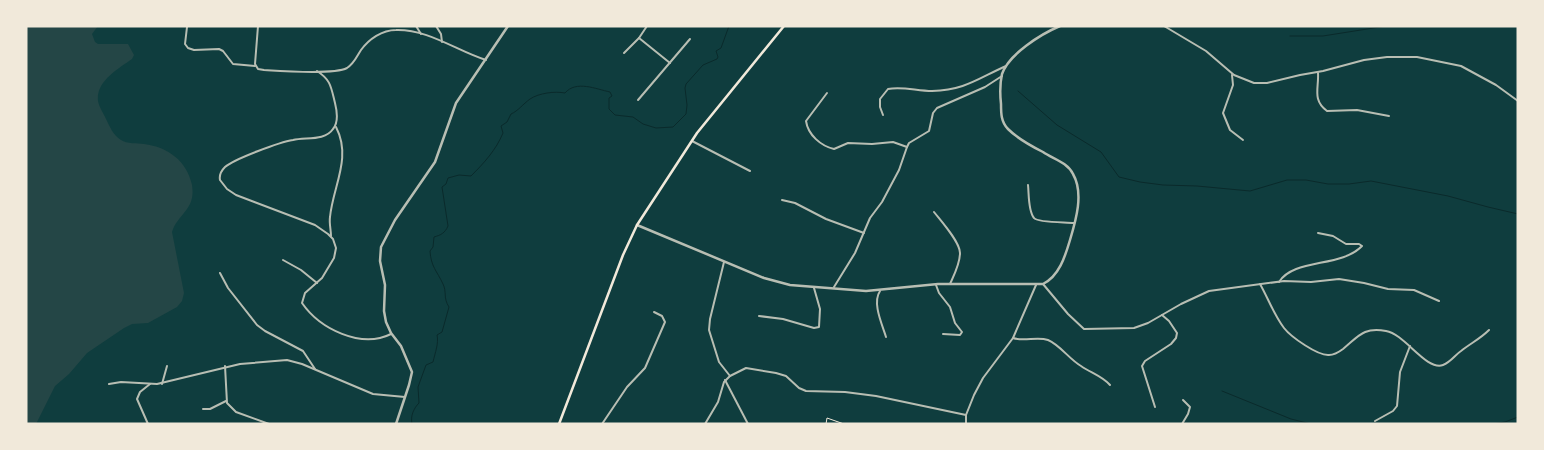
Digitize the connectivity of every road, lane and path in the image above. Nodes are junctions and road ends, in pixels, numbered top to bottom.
1 (258, 26) edge
2 (416, 26) edge
3 (436, 26) edge
4 (508, 26) edge
5 (647, 26) edge
6 (784, 26) edge
7 (1060, 26) edge
8 (1164, 26) edge
9 (187, 27) edge
10 (421, 34) junction
11 (639, 38) junction
12 (690, 38) dead end
13 (442, 42) junction
14 (624, 52) dead end
15 (486, 60) junction
16 (670, 63) junction
17 (255, 66) junction
18 (1007, 66) junction
19 (317, 71) junction
20 (1318, 72) junction
21 (1232, 74) junction
22 (1002, 76) junction
23 (828, 93) dead end
24 (638, 100) dead end
25 (1518, 101) edge
26 (883, 115) dead end
27 (1390, 116) dead end
28 (336, 126) junction
29 (692, 140) junction
30 (1242, 140) dead end
31 (906, 146) junction
32 (750, 171) dead end
33 (1028, 185) dead end
34 (782, 200) dead end
35 (934, 212) dead end
36 (1074, 223) junction
37 (637, 225) junction
38 (864, 233) junction
39 (1318, 233) dead end
40 (331, 236) junction
41 (283, 260) dead end
42 (725, 261) junction
43 (220, 272) dead end
44 (1279, 282) junction
45 (317, 283) junction
46 (950, 284) junction
47 (1043, 284) junction
48 (1260, 284) junction
49 (936, 285) junction
50 (1036, 285) junction
51 (814, 288) junction
52 (833, 290) junction
53 (880, 290) junction
54 (1439, 300) dead end
55 (654, 312) dead end
56 (1162, 315) junction
57 (759, 316) dead end
58 (1489, 330) dead end
59 (392, 334) junction
60 (943, 334) dead end
61 (886, 337) dead end
62 (1013, 338) junction
63 (1410, 346) junction
64 (167, 366) dead end
65 (225, 366) junction
66 (315, 369) junction
67 (730, 376) junction
68 (725, 380) junction
69 (109, 384) dead end
70 (150, 384) junction
71 (162, 384) junction
72 (1110, 385) dead end
73 (405, 397) junction
74 (1183, 400) dead end
75 (226, 401) junction
76 (1155, 407) dead end
77 (203, 409) dead end
78 (966, 415) junction
79 (1375, 421) dead end
80 (148, 424) edge
81 (269, 424) edge
82 (396, 424) edge
83 (559, 424) edge
84 (602, 424) edge
85 (705, 424) edge
86 (748, 424) edge
87 (826, 424) edge
88 (844, 424) edge
89 (966, 424) edge
90 (1182, 424) edge

1 - 17 street
2 - 10 street
3 - 13 street
4 - 15 street
5 - 11 street
6 - 29 main road
7 - 18 street
8 - 21 street
9 - 17 street
10 - 13 street
10 - 19 street
11 - 14 street
11 - 16 street
12 - 16 street
13 - 15 street
15 - 59 street
16 - 24 street
17 - 19 street
18 - 22 street
18 - 26 street
19 - 28 street
20 - 21 street
20 - 25 street
20 - 27 street
21 - 30 street
22 - 31 street
22 - 36 street
23 - 31 street
28 - 40 street
28 - 40 street
29 - 32 street
29 - 37 main road
31 - 38 street
33 - 36 street
34 - 38 street
35 - 46 street
36 - 47 street
37 - 42 street
37 - 83 main road
38 - 52 street
39 - 44 street
40 - 45 street
41 - 45 street
42 - 51 street
42 - 67 street
43 - 66 street
44 - 48 street
44 - 54 street
45 - 59 street
46 - 49 street
46 - 50 street
47 - 50 street
47 - 56 street
48 - 56 street
48 - 63 street
49 - 53 street
49 - 60 street
50 - 62 street
51 - 52 street
51 - 57 street
52 - 53 street
53 - 61 street
55 - 84 street
56 - 76 street
58 - 63 street
59 - 73 street
62 - 72 street
62 - 78 street
63 - 79 street
64 - 71 street
65 - 66 street
65 - 71 street
65 - 75 street
66 - 73 street
67 - 68 street
67 - 78 street
68 - 85 street
68 - 86 street
69 - 70 street
70 - 71 street
70 - 80 street
73 - 82 street
74 - 90 street
75 - 77 street
75 - 81 street
78 - 89 street
87 - 88 path

